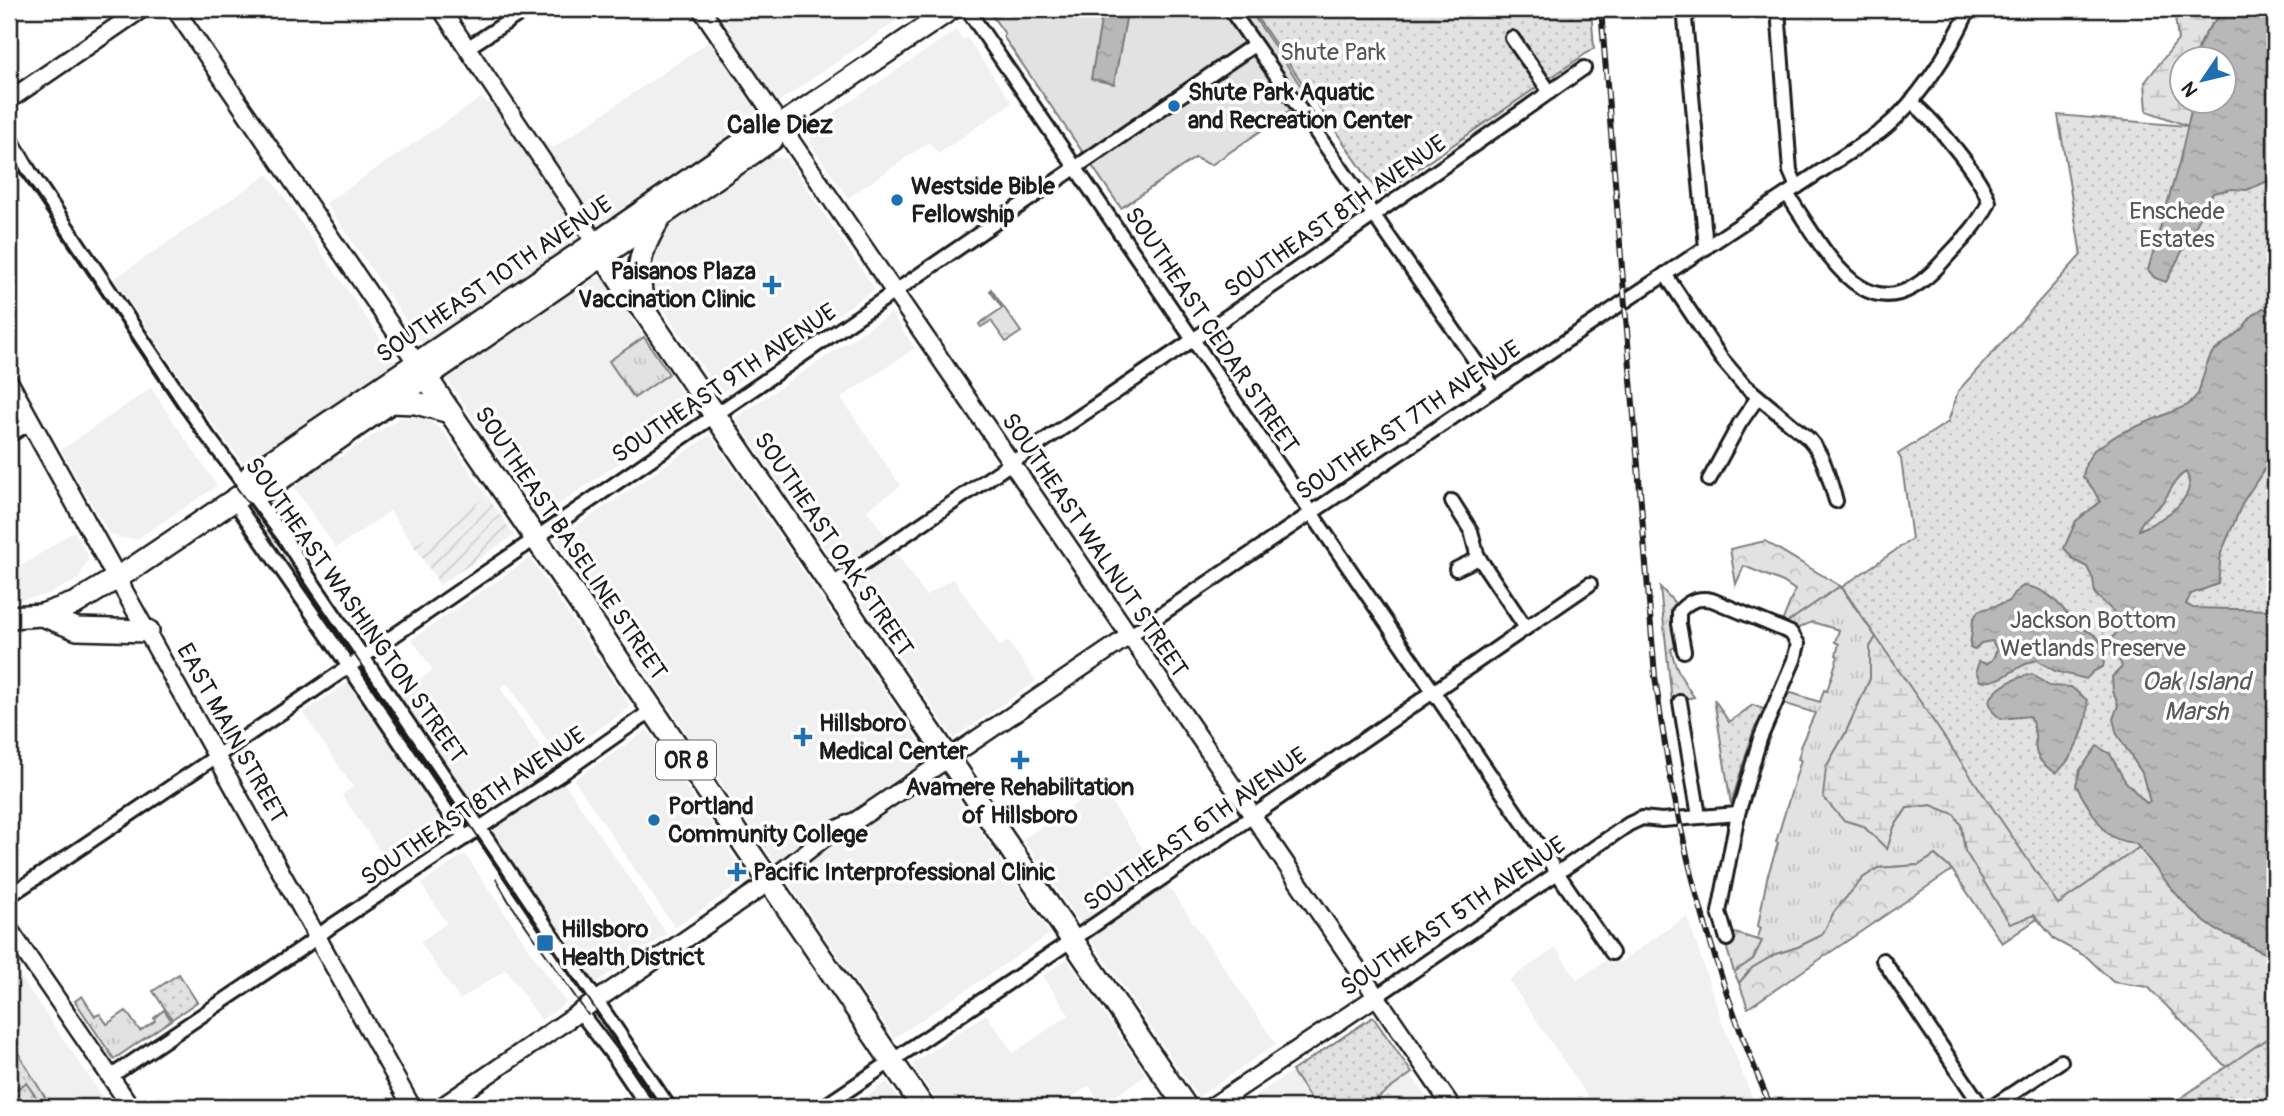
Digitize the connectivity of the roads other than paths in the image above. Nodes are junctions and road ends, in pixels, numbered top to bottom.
1 (142, 9) edge
2 (175, 9) edge
3 (441, 9) edge
4 (527, 9) edge
5 (701, 9) edge
6 (952, 9) edge
7 (967, 9) edge
8 (1230, 9) edge
9 (1692, 9) edge
10 (1778, 9) edge
11 (1969, 9) edge
12 (1513, 38) dead end
13 (1254, 45) junction
14 (467, 48) junction
15 (1584, 68) dead end
16 (1550, 92) junction
17 (9, 100) edge
18 (1912, 102) junction
19 (780, 125) junction
20 (9, 136) edge
21 (1076, 167) junction
22 (1792, 191) junction
23 (1373, 216) junction
24 (659, 219) junction
25 (1706, 247) junction
26 (599, 249) junction
27 (1665, 274) junction
28 (894, 292) junction
29 (645, 312) junction
30 (1194, 339) junction
31 (421, 370) junction
32 (9, 383) edge
33 (1495, 389) junction
34 (1758, 397) junction
35 (391, 402) junction
36 (450, 412) junction
37 (715, 415) junction
38 (31, 423) junction
39 (9, 435) edge
40 (1011, 463) junction
41 (1709, 480) dead end
42 (242, 495) junction
43 (1452, 501) dead end
44 (1836, 501) dead end
45 (1312, 512) junction
46 (535, 538) junction
47 (1479, 558) junction
48 (1456, 569) dead end
49 (117, 578) junction
50 (1590, 584) dead end
51 (830, 586) junction
52 (42, 615) junction
53 (9, 617) edge
54 (1526, 628) junction
55 (148, 631) junction
56 (1129, 636) junction
57 (1684, 651) dead end
58 (362, 656) junction
59 (348, 666) junction
60 (1433, 691) junction
61 (1680, 702) dead end
62 (652, 710) junction
63 (217, 756) junction
64 (947, 758) junction
65 (1738, 814) junction
66 (1252, 815) junction
67 (1699, 816) junction
68 (480, 828) junction
69 (464, 838) junction
70 (1558, 873) junction
71 (769, 881) junction
72 (9, 896) edge
73 (9, 929) edge
74 (317, 937) junction
75 (1727, 939) dead end
76 (1071, 940) junction
77 (1612, 953) dead end
78 (1883, 960) dead end
79 (1377, 996) junction
80 (597, 1000) junction
81 (580, 1012) junction
82 (892, 1061) junction
83 (2061, 1061) dead end
84 (110, 1077) junction
85 (131, 1107) edge
86 (412, 1107) edge
87 (441, 1107) edge
88 (648, 1107) edge
89 (669, 1107) edge
90 (824, 1107) edge
91 (923, 1107) edge
92 (1186, 1107) edge
93 (1211, 1107) edge
94 (1452, 1107) edge
95 (1982, 1107) edge
96 (1992, 1107) edge

1 - 17 street
2 - 31 street, SOUTHEAST BASELINE STREET
3 - 14 street, SOUTHEAST OAK STREET
4 - 14 street
5 - 19 street, SOUTHEAST WALNUT STREET
6 - 19 main road, SOUTHEAST 10TH AVENUE
7 - 21 street, SOUTHEAST CEDAR STREET
8 - 13 street
9 - 25 street
10 - 22 street
11 - 18 street, SOUTHEAST 7TH AVENUE
12 - 16 street
13 - 21 street, SOUTHEAST 9TH AVENUE
13 - 23 street
14 - 26 street, SOUTHEAST OAK STREET
15 - 16 street, SOUTHEAST 8TH AVENUE
16 - 23 street, SOUTHEAST 8TH AVENUE
18 - 22 street, SOUTHEAST 7TH AVENUE
18 - 22 street
19 - 24 main road, SOUTHEAST 10TH AVENUE
19 - 26 main road, SOUTHEAST 10TH AVENUE
19 - 28 street, SOUTHEAST WALNUT STREET
20 - 42 street, SOUTHEAST WASHINGTON STREET
21 - 28 street, SOUTHEAST 9TH AVENUE
21 - 30 street, SOUTHEAST CEDAR STREET
22 - 25 street, SOUTHEAST 7TH AVENUE
23 - 30 street, SOUTHEAST 8TH AVENUE
23 - 33 street
24 - 26 main road, SOUTHEAST 10TH AVENUE
24 - 29 highway
25 - 27 street, SOUTHEAST 7TH AVENUE
26 - 29 highway, SOUTHEAST OAK STREET
26 - 31 highway, SOUTHEAST 10TH AVENUE
27 - 33 street, SOUTHEAST 7TH AVENUE
27 - 34 street
28 - 37 street, SOUTHEAST 9TH AVENUE
28 - 40 street, SOUTHEAST WALNUT STREET
29 - 37 highway, SOUTHEAST OAK STREET
30 - 40 street, SOUTHEAST 8TH AVENUE
30 - 45 street, SOUTHEAST CEDAR STREET
31 - 35 main road, SOUTHEAST 10TH AVENUE
31 - 36 highway, SOUTHEAST BASELINE STREET / OR 8
31 - 42 highway, SOUTHEAST 10TH AVENUE
32 - 38 main road, EAST MAIN STREET
33 - 45 street, SOUTHEAST 7TH AVENUE
34 - 41 street
34 - 44 street
35 - 36 highway
35 - 42 highway, SOUTHEAST 10TH AVENUE
36 - 46 highway, SOUTHEAST BASELINE STREET / OR 8
37 - 46 street, SOUTHEAST 9TH AVENUE
37 - 51 highway, SOUTHEAST OAK STREET
38 - 39 street
38 - 49 main road, EAST MAIN STREET
40 - 51 street, SOUTHEAST 8TH AVENUE
40 - 56 street, SOUTHEAST WALNUT STREET
42 - 49 highway, SOUTHEAST 10TH AVENUE
42 - 58 street, SOUTHEAST WASHINGTON STREET
42 - 59 street, SOUTHEAST WASHINGTON STREET
43 - 47 street
45 - 56 street, SOUTHEAST 7TH AVENUE
45 - 60 street, SOUTHEAST CEDAR STREET
46 - 58 street, SOUTHEAST 9TH AVENUE
46 - 62 highway, SOUTHEAST BASELINE STREET / OR 8
47 - 48 street
47 - 54 street
49 - 52 highway, SOUTHEAST 10TH AVENUE
49 - 55 street, EAST MAIN STREET
50 - 54 street, SOUTHEAST 6TH AVENUE
51 - 64 highway, SOUTHEAST OAK STREET
52 - 53 highway
52 - 55 highway
54 - 60 street, SOUTHEAST 6TH AVENUE
55 - 63 street, EAST MAIN STREET
56 - 64 street, SOUTHEAST 7TH AVENUE
56 - 66 street, SOUTHEAST WALNUT STREET
57 - 65 street
58 - 59 street, SOUTHEAST 9TH AVENUE
58 - 68 street, SOUTHEAST WASHINGTON STREET
59 - 63 street, SOUTHEAST 9TH AVENUE
59 - 69 street, SOUTHEAST WASHINGTON STREET
60 - 66 street, SOUTHEAST 6TH AVENUE
60 - 70 street, SOUTHEAST CEDAR STREET
61 - 67 street
62 - 68 street, SOUTHEAST 8TH AVENUE
62 - 71 highway, SOUTHEAST BASELINE STREET / OR 8
63 - 72 street, SOUTHEAST 9TH AVENUE
63 - 74 street, EAST MAIN STREET
64 - 71 street, SOUTHEAST 7TH AVENUE
64 - 76 highway, SOUTHEAST OAK STREET
65 - 67 street, SOUTHEAST 5TH AVENUE
65 - 75 street
66 - 76 street, SOUTHEAST 6TH AVENUE
66 - 79 street, SOUTHEAST WALNUT STREET
67 - 70 street, SOUTHEAST 5TH AVENUE
68 - 69 street, SOUTHEAST 8TH AVENUE
68 - 80 street, SOUTHEAST WASHINGTON STREET
69 - 74 street, SOUTHEAST 8TH AVENUE
70 - 77 street, SOUTHEAST CEDAR STREET
70 - 79 street, SOUTHEAST 5TH AVENUE
71 - 80 street, SOUTHEAST 7TH AVENUE
71 - 82 highway, SOUTHEAST BASELINE STREET / OR 8
73 - 84 street
74 - 84 street, SOUTHEAST 8TH AVENUE
74 - 86 street, EAST MAIN STREET
76 - 82 street, SOUTHEAST 6TH AVENUE
76 - 92 highway, SOUTHEAST OAK STREET
78 - 95 street
79 - 93 street, SOUTHEAST 5TH AVENUE
79 - 94 street, SOUTHEAST WALNUT STREET
80 - 81 street, SOUTHEAST 7TH AVENUE
80 - 89 street, SOUTHEAST WASHINGTON STREET
81 - 87 street, SOUTHEAST 7TH AVENUE
81 - 88 street
82 - 90 street, SOUTHEAST 6TH AVENUE
82 - 91 highway, SOUTHEAST BASELINE STREET / OR 8
83 - 96 street
84 - 85 street

